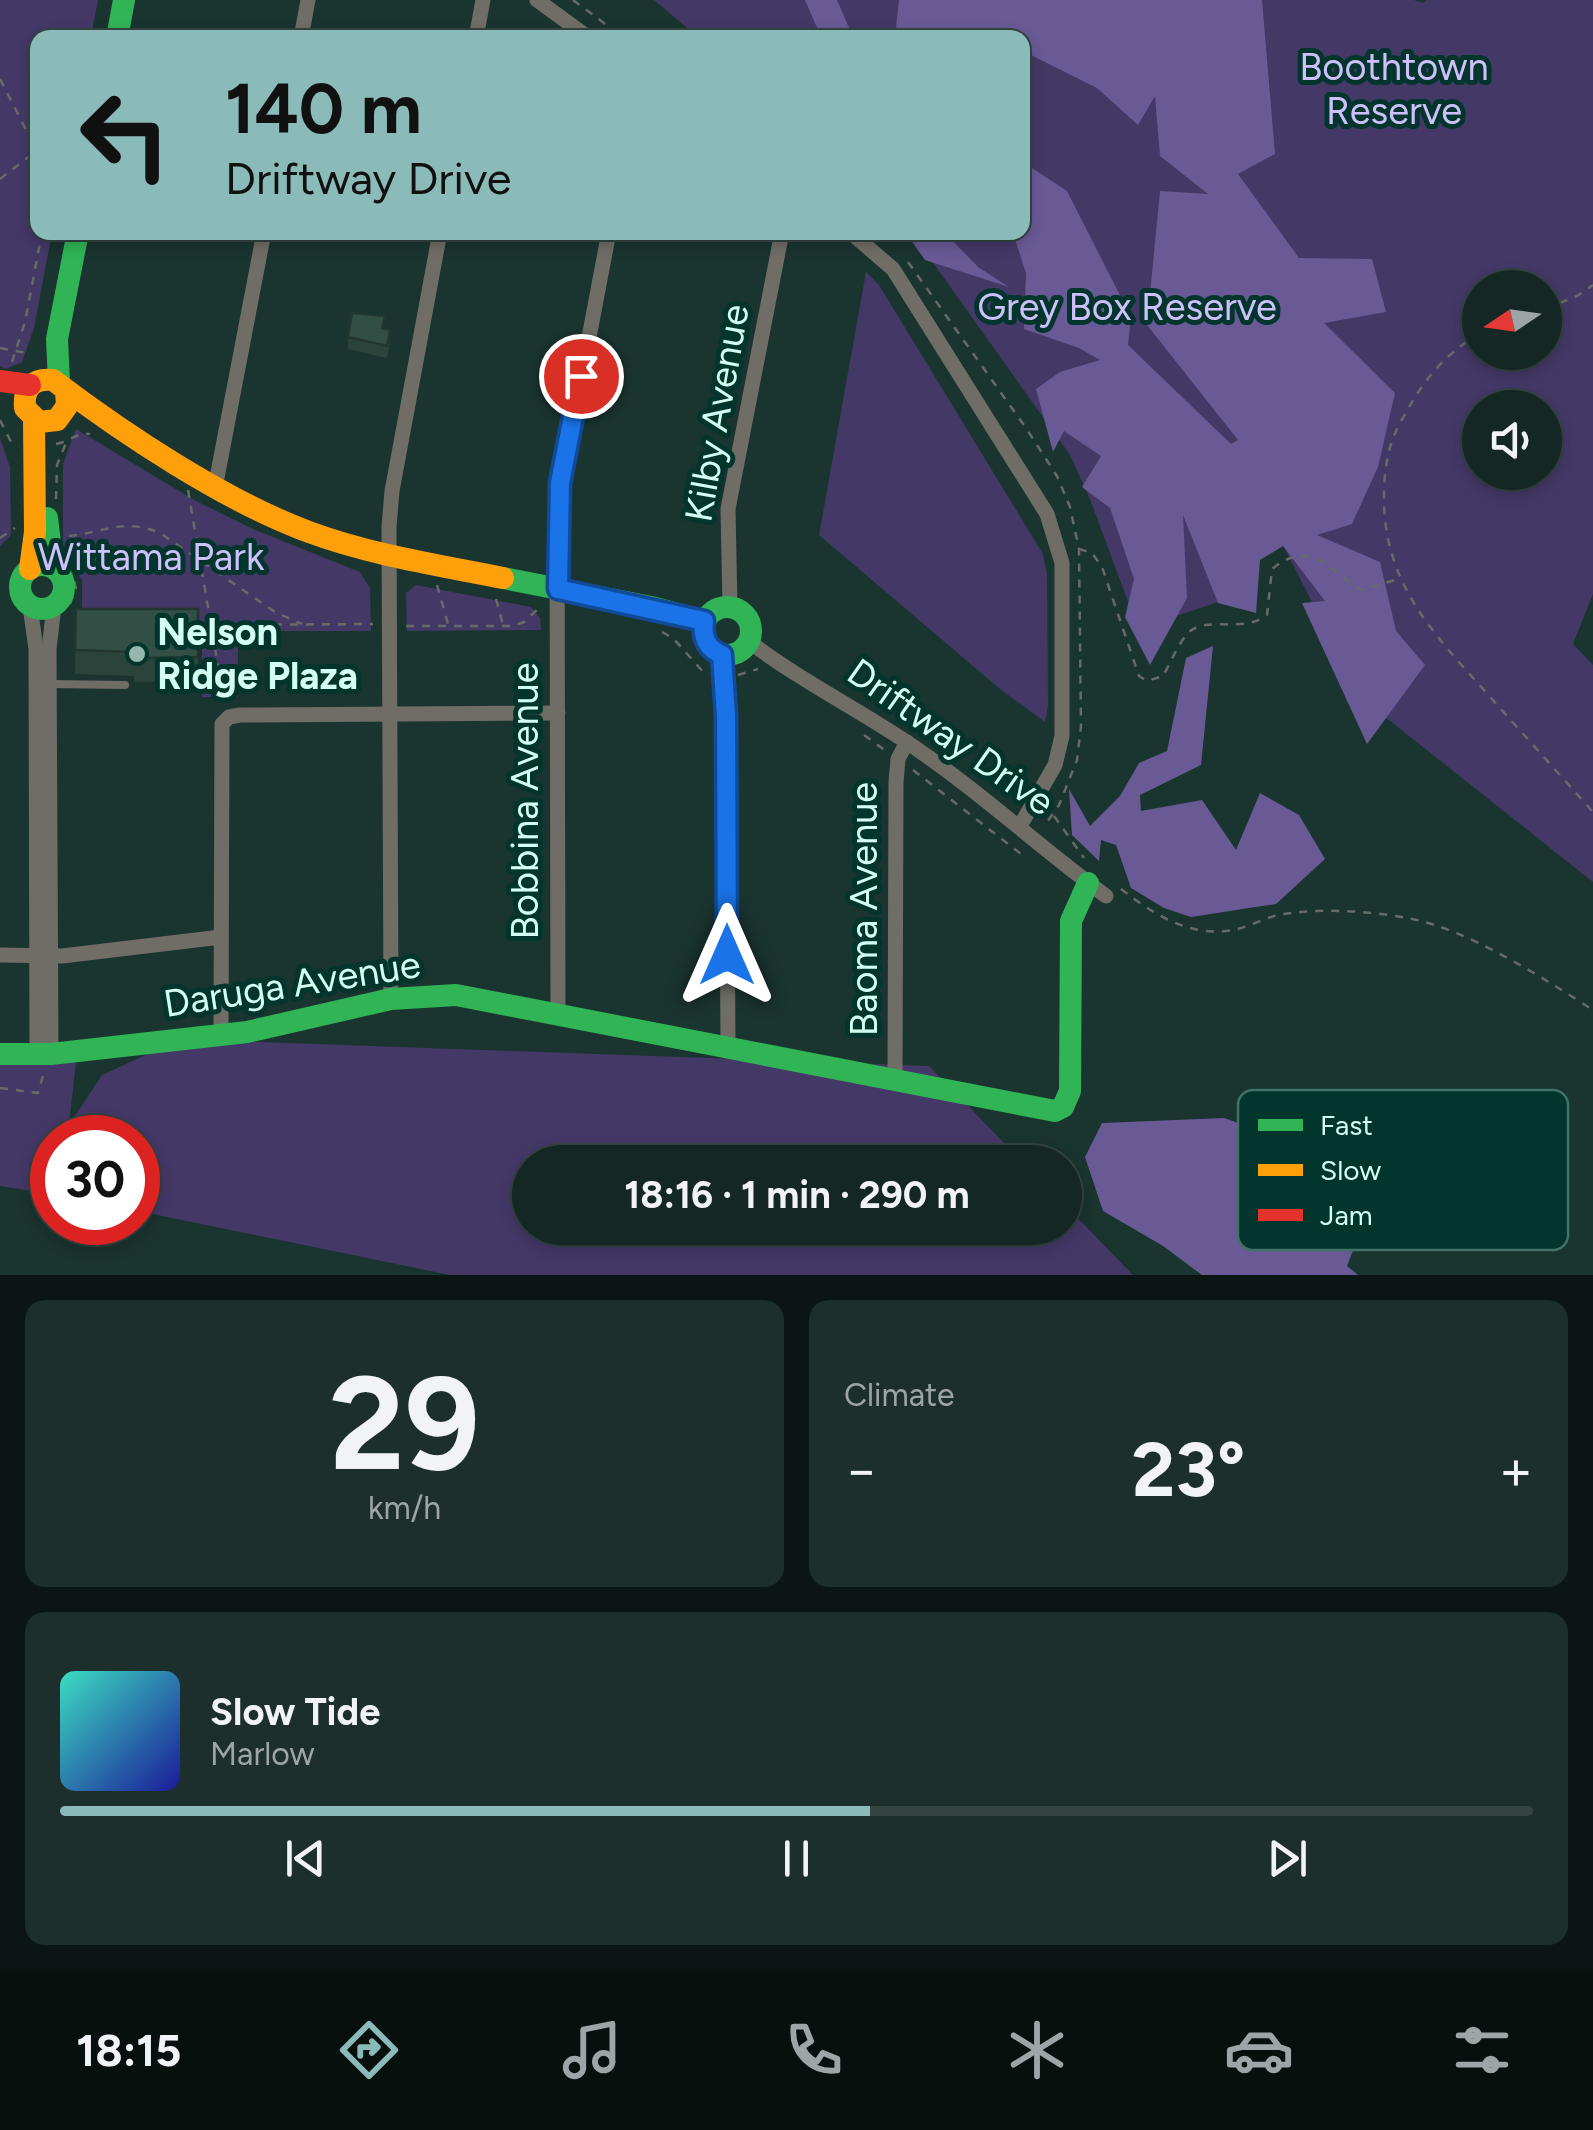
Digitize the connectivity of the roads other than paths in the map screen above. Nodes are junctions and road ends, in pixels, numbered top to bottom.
1 (111, 0) edge
2 (124, 0) edge
3 (308, 0) edge
4 (483, 0) edge
5 (537, 0) edge
6 (105, 30) edge
7 (118, 30) edge
8 (302, 30) edge
9 (477, 30) edge
10 (577, 30) edge
11 (65, 240) edge
12 (77, 240) edge
13 (262, 240) edge
14 (439, 240) edge
15 (608, 240) edge
16 (780, 240) edge
17 (859, 240) edge
18 (5, 373) edge
19 (0, 396) edge
20 (48, 405) junction
21 (216, 483) junction
22 (389, 556) junction
23 (37, 568) junction
24 (0, 570) edge
25 (0, 586) edge
26 (550, 596) junction
27 (37, 605) junction
28 (730, 606) junction
29 (704, 621) junction
30 (750, 642) junction
31 (722, 655) junction
32 (49, 684) junction
33 (124, 685) dead end
34 (558, 712) junction
35 (388, 715) junction
36 (908, 742) junction
37 (1020, 826) junction
38 (1103, 884) joint
39 (221, 937) junction
40 (0, 955) edge
41 (43, 956) junction
42 (392, 999) junction
43 (558, 1014) junction
44 (221, 1034) junction
45 (728, 1048) junction
46 (0, 1054) edge
47 (44, 1059) junction
48 (895, 1078) junction

1 - 6 street
2 - 7 street
3 - 8 street
4 - 9 street
5 - 10 street
11 - 20 street
12 - 20 street
13 - 21 street
14 - 22 street
15 - 26 street, Bobbina Avenue
16 - 28 street, Kilby Avenue
17 - 37 street
18 - 20 street
19 - 20 street
20 - 21 street
20 - 23 street
21 - 22 street
22 - 26 street
22 - 35 street
23 - 24 street
23 - 27 street
23 - 27 street
25 - 27 street
26 - 29 street
26 - 34 street, Bobbina Avenue
27 - 32 street
27 - 41 street
28 - 29 street
28 - 30 street
29 - 31 street
30 - 31 street
30 - 36 street, Driftway Drive
31 - 45 street
32 - 33 lane
32 - 41 street
34 - 35 street
34 - 43 street, Bobbina Avenue
35 - 39 street
35 - 42 street
36 - 37 street, Driftway Drive
36 - 48 street, Baoma Avenue
37 - 38 street, Driftway Drive
38 - 48 street, Daruga Avenue
39 - 41 street
39 - 44 street
40 - 41 street
41 - 47 street
42 - 43 street, Daruga Avenue
42 - 44 street, Daruga Avenue
43 - 45 street, Daruga Avenue
44 - 47 street, Daruga Avenue
45 - 48 street, Daruga Avenue
46 - 47 street, Daruga Avenue

